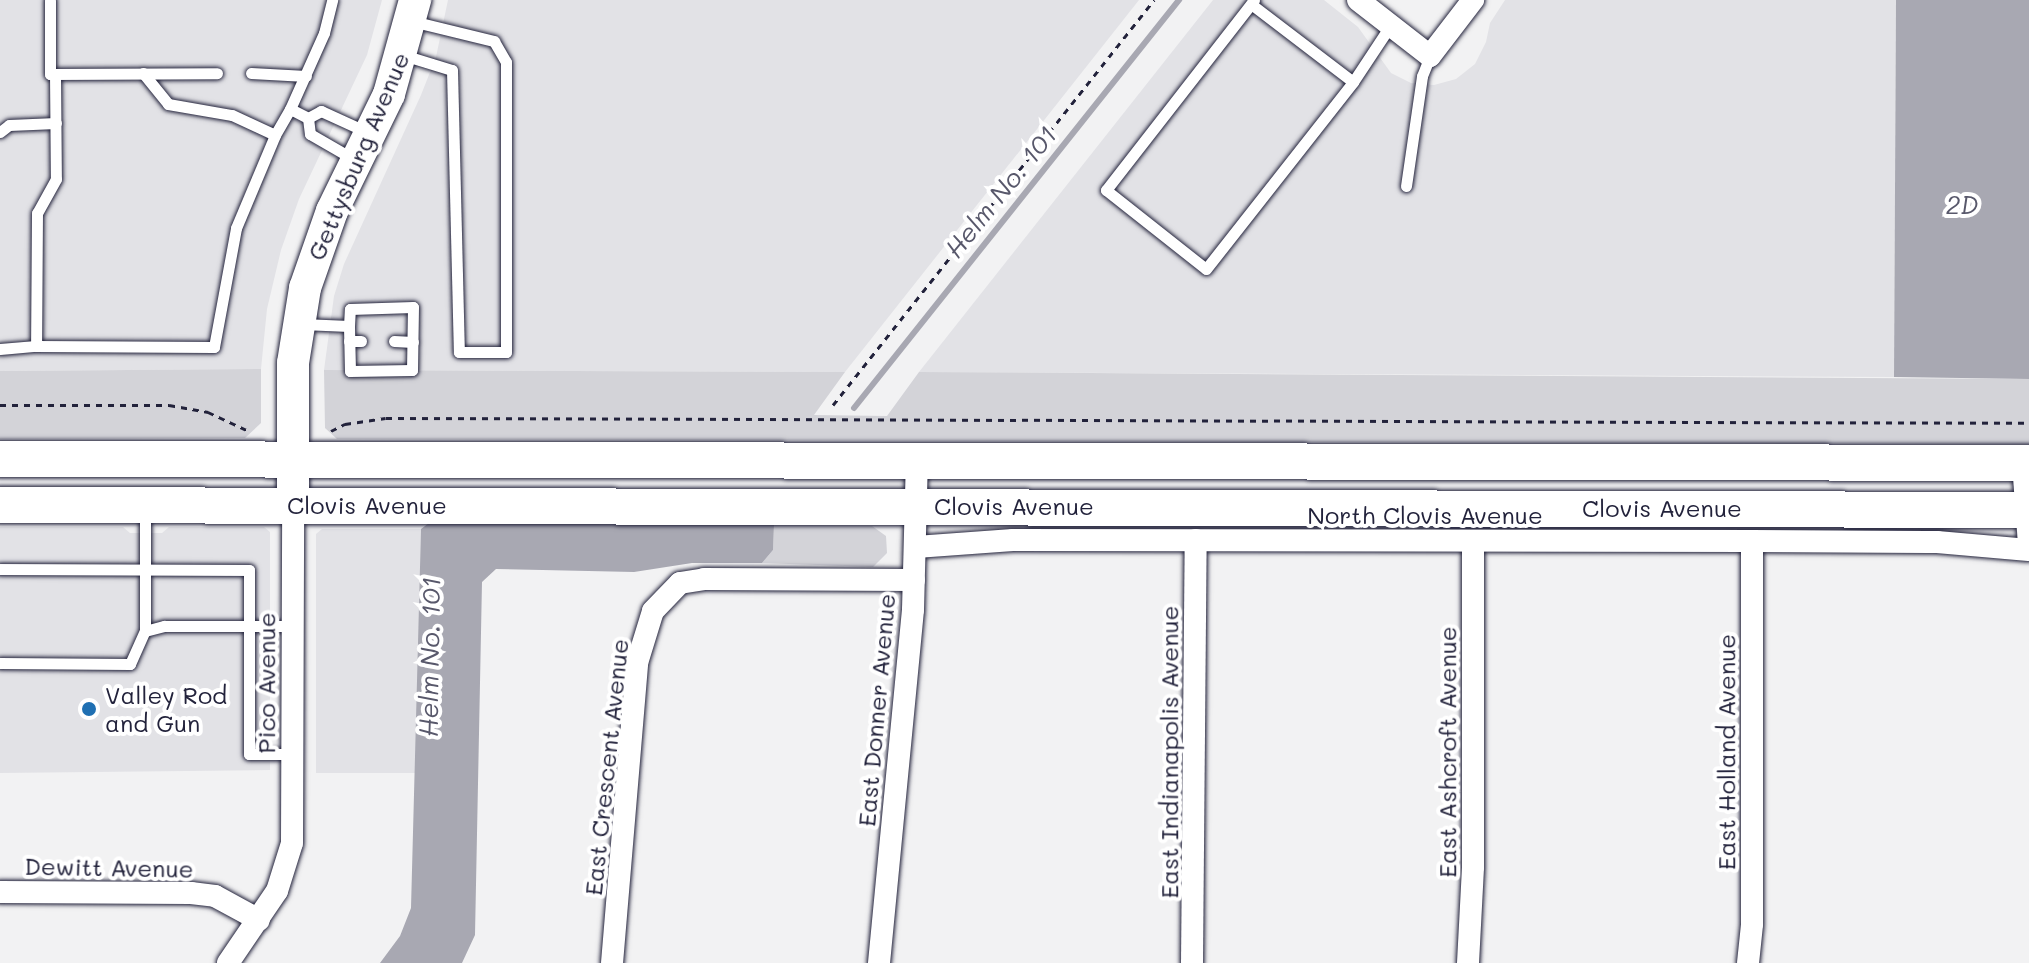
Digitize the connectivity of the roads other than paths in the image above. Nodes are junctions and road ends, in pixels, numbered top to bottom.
1 (50, 0) edge
2 (332, 0) edge
3 (1358, 0) edge
4 (1473, 0) edge
5 (1253, 2) edge
6 (414, 11) edge
7 (1390, 26) junction
8 (403, 55) junction
9 (1430, 56) junction
10 (143, 73) junction
11 (217, 73) dead end
12 (251, 73) dead end
13 (55, 74) junction
14 (306, 76) junction
15 (1353, 82) junction
16 (290, 109) junction
17 (308, 118) junction
18 (56, 123) junction
19 (0, 132) edge
20 (275, 135) junction
21 (362, 147) junction
22 (1406, 186) dead end
23 (298, 324) junction
24 (349, 326) junction
25 (394, 341) dead end
26 (413, 342) junction
27 (36, 346) junction
28 (0, 349) edge
29 (293, 448) junction
30 (0, 459) edge
31 (917, 460) junction
32 (2026, 463) edge
33 (293, 504) junction
34 (0, 505) edge
35 (145, 505) junction
36 (917, 506) junction
37 (2028, 528) edge
38 (1196, 540) junction
39 (1752, 541) junction
40 (1473, 542) junction
41 (916, 547) junction
42 (0, 569) edge
43 (145, 570) junction
44 (914, 580) junction
45 (250, 626) junction
46 (292, 626) junction
47 (145, 631) junction
48 (0, 663) edge
49 (292, 754) junction
50 (0, 892) edge
51 (259, 920) junction
52 (228, 963) edge
53 (612, 963) edge
54 (879, 963) edge
55 (1192, 963) edge
56 (1468, 963) edge
57 (1748, 963) edge

1 - 13 lane
2 - 14 lane
3 - 7 street
4 - 9 street
5 - 15 lane
5 - 15 lane
6 - 8 street, Gettysburg Avenue
6 - 8 lane
7 - 9 street
7 - 15 lane
8 - 21 street, Gettysburg Avenue
9 - 22 lane
10 - 11 lane
10 - 13 lane
10 - 20 lane
12 - 14 lane
13 - 18 lane
14 - 16 lane
16 - 17 lane
16 - 20 lane
17 - 21 lane
17 - 21 lane
18 - 19 lane
18 - 27 lane
20 - 27 lane
21 - 23 street, Gettysburg Avenue
23 - 24 lane
23 - 29 street, Gettysburg Avenue
24 - 26 lane
24 - 26 lane
25 - 26 lane
27 - 28 lane
29 - 30 main road, Clovis Avenue
29 - 31 main road, Clovis Avenue
29 - 33 street, Gettysburg Avenue
31 - 32 main road, Clovis Avenue
31 - 36 street, East Donner Avenue
32 - 37 street
33 - 35 main road, Clovis Avenue
33 - 36 main road, Clovis Avenue
33 - 46 street, Pico Avenue
34 - 35 main road, Clovis Avenue
35 - 43 lane
36 - 37 main road, Clovis Avenue
36 - 41 street, East Donner Avenue
37 - 39 street, North Clovis Avenue
38 - 40 street, North Clovis Avenue
38 - 41 street, North Clovis Avenue
38 - 55 street, East Indianapolis Avenue
39 - 40 street, North Clovis Avenue
39 - 57 street, East Holland Avenue
40 - 56 street, East Ashcroft Avenue
41 - 44 street, East Donner Avenue
42 - 43 lane
43 - 45 lane
43 - 47 lane
44 - 53 street, East Crescent Avenue
44 - 54 street, East Donner Avenue
45 - 46 lane
45 - 47 lane
45 - 49 lane
46 - 49 street, Pico Avenue
47 - 48 lane
49 - 51 street, Pico Avenue
50 - 51 street, Dewitt Avenue
51 - 52 street

